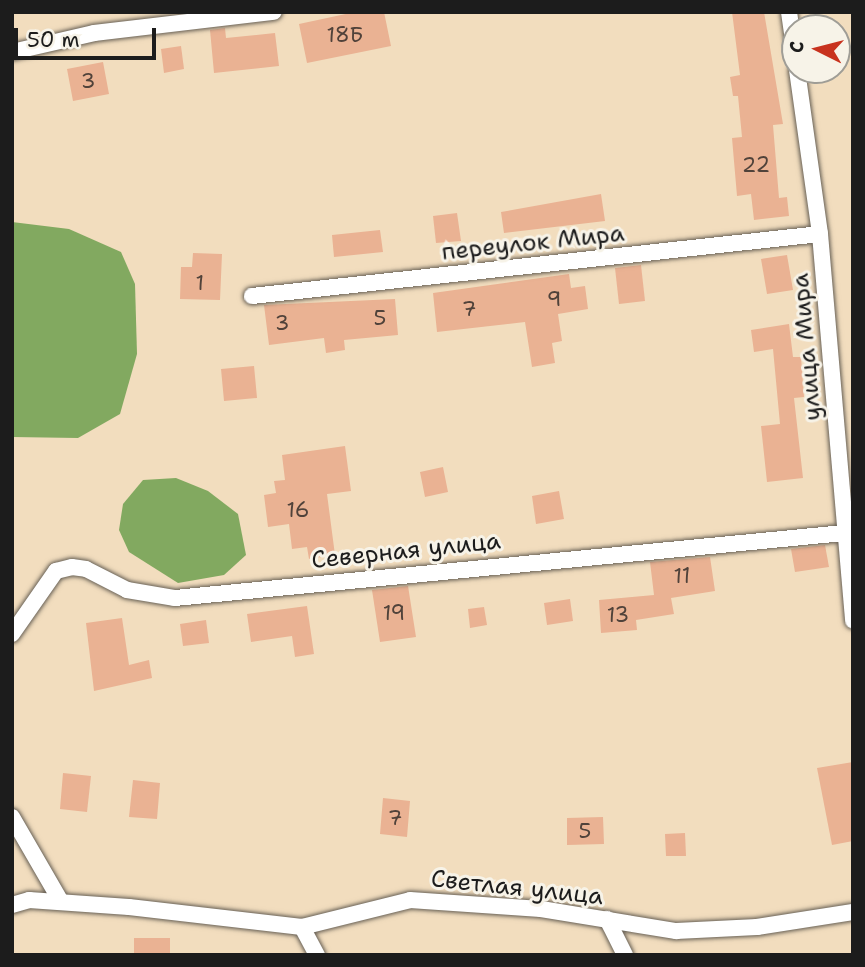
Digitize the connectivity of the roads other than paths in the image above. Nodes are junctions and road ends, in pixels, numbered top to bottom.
1 (274, 12) edge
2 (12, 52) edge
3 (799, 84) edge
4 (820, 234) junction
5 (252, 296) dead end
6 (844, 533) junction
7 (853, 621) edge
8 (12, 634) edge
9 (12, 817) edge
10 (61, 902) junction
11 (12, 905) edge
12 (853, 912) edge
13 (607, 919) junction
14 (302, 927) junction
15 (317, 955) edge
16 (625, 955) edge

1 - 2 street
3 - 4 street, улица Мира
4 - 5 street, переулок Мира
4 - 6 street, улица Мира
6 - 7 street, улица Мира
6 - 8 street, Северная улица
9 - 10 street
10 - 11 street, Светлая улица
10 - 14 street, Светлая улица
12 - 13 street, Светлая улица
13 - 14 street, Светлая улица
13 - 16 street
14 - 15 street

